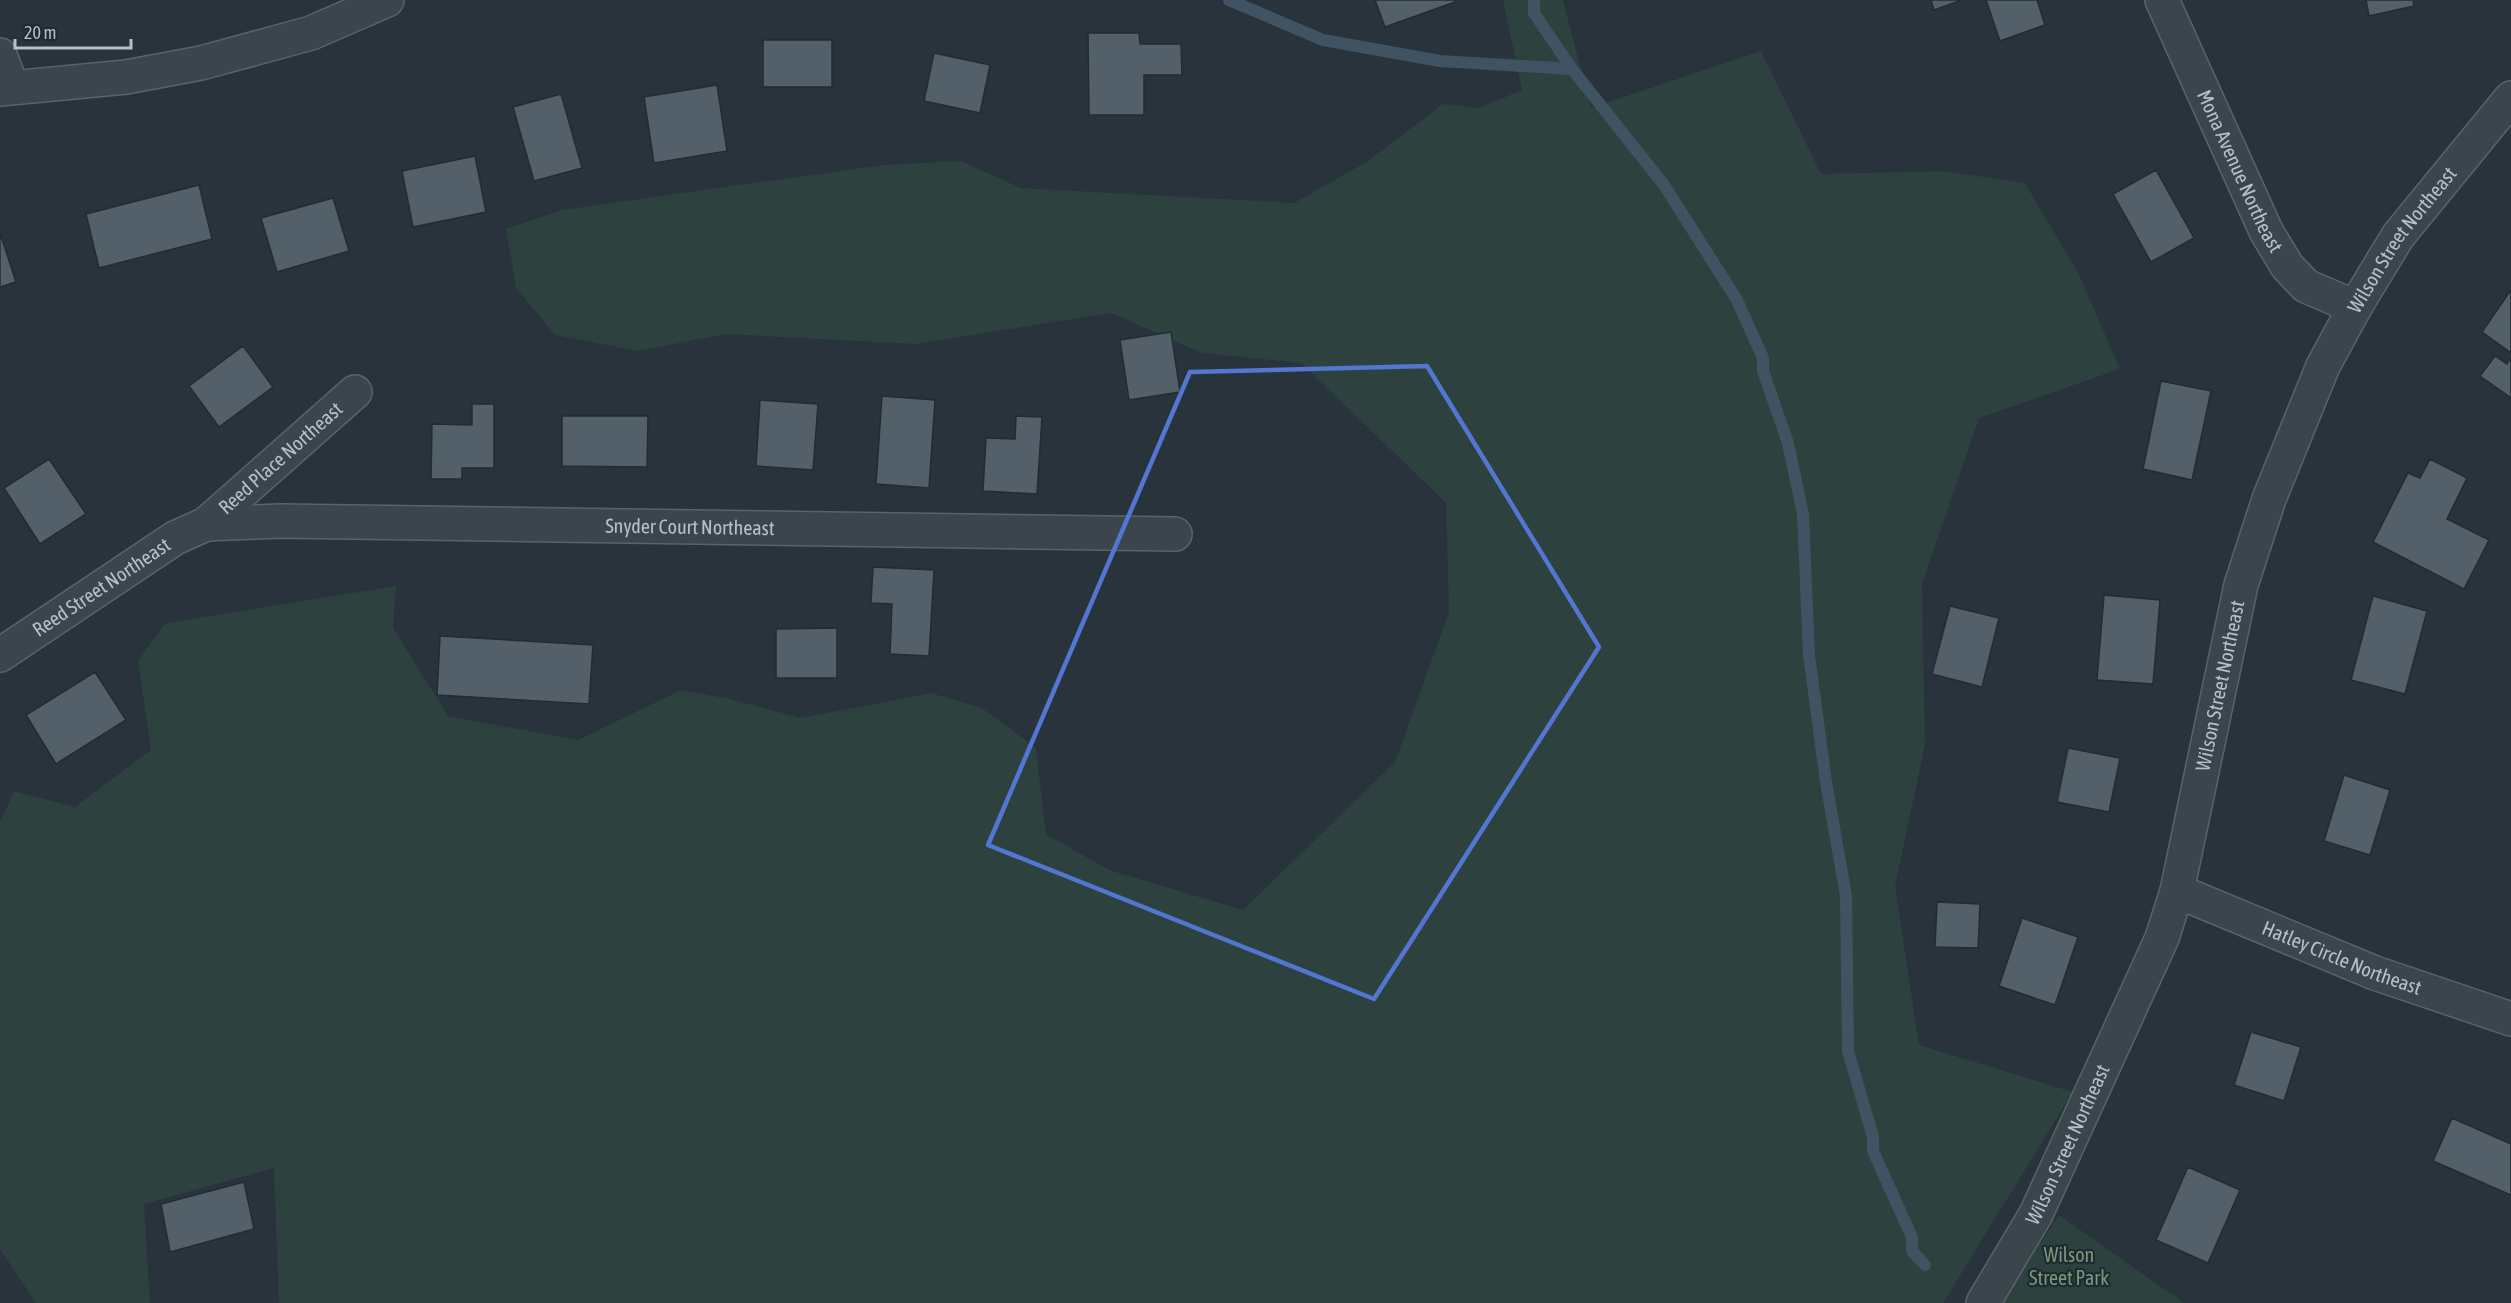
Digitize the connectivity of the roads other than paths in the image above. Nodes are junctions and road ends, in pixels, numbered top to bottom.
1 (387, 0) edge
2 (2162, 0) edge
3 (0, 55) edge
4 (6, 88) edge
5 (2511, 98) edge
6 (2355, 307) junction
7 (355, 392) dead end
8 (206, 524) junction
9 (1175, 534) dead end
10 (0, 656) edge
11 (2177, 891) junction
12 (2511, 1019) edge
13 (1983, 1303) edge

1 - 4 street
2 - 6 street, Mona Avenue Northeast
3 - 4 street
5 - 6 street, Wilson Street Northeast
6 - 11 street, Wilson Street Northeast
7 - 8 street, Reed Place Northeast
8 - 9 street, Snyder Court Northeast
8 - 10 street, Reed Street Northeast
11 - 12 street, Hatley Circle Northeast
11 - 13 street, Wilson Street Northeast

